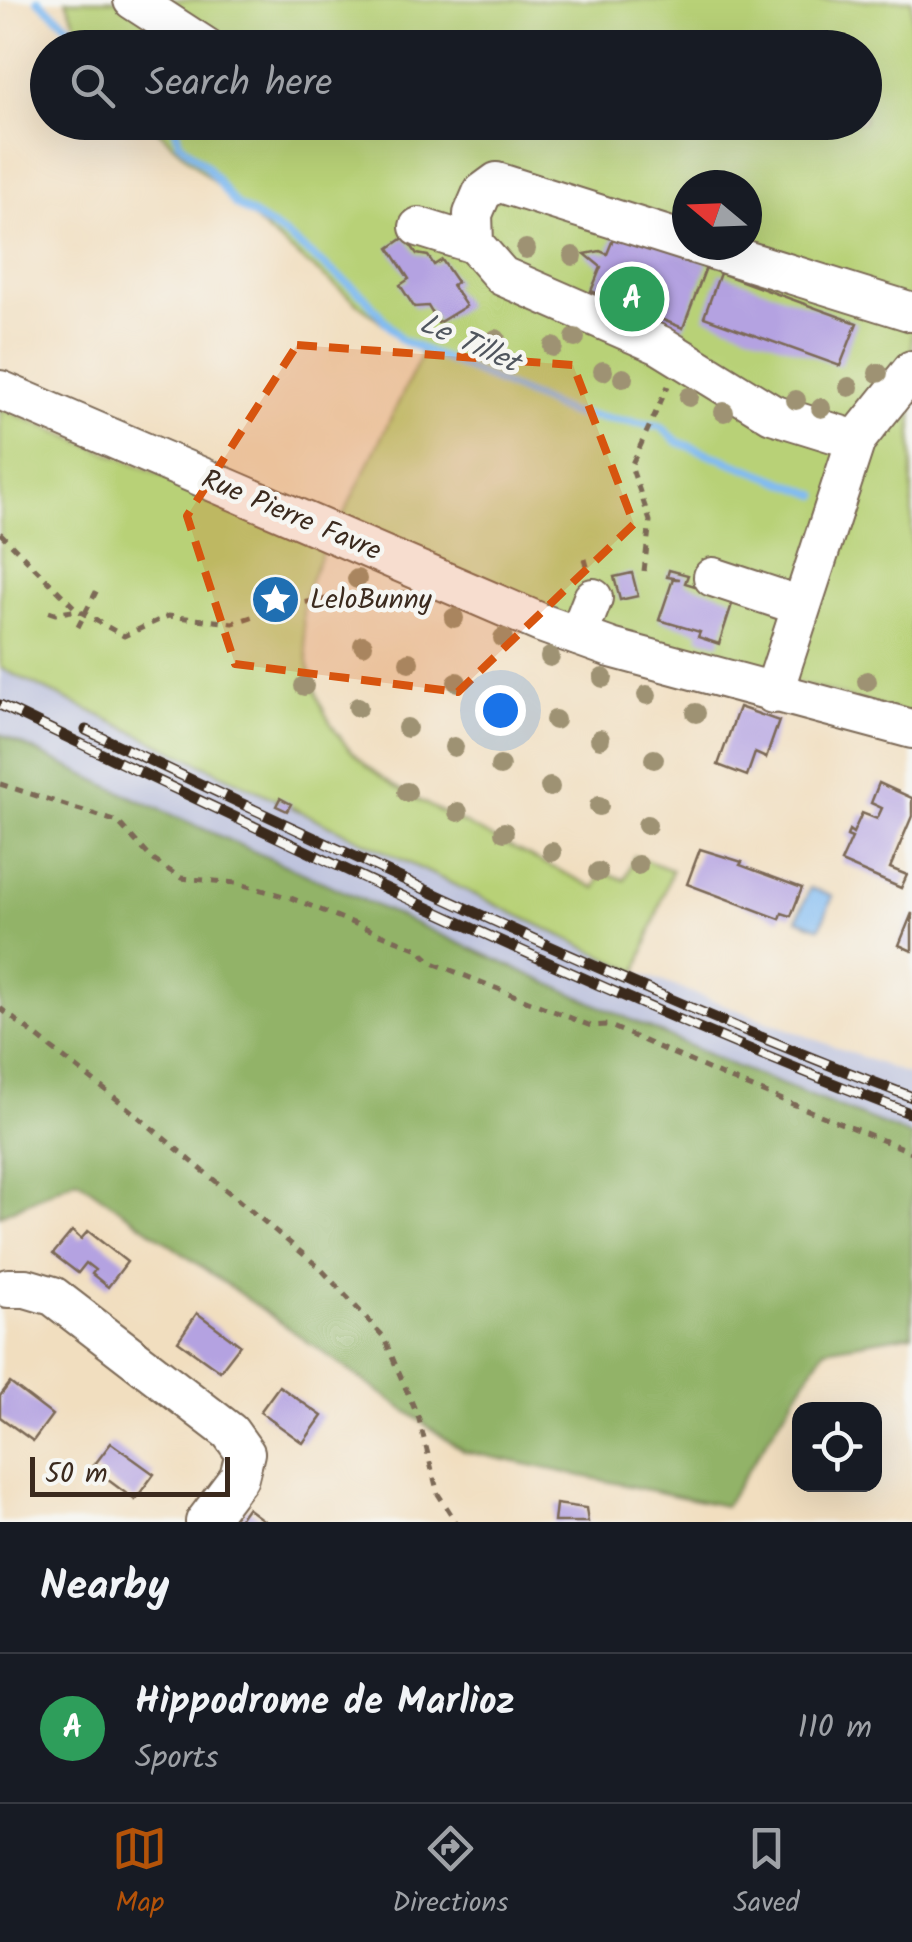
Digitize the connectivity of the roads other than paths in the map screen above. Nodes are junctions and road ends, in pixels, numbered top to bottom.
1 (134, 0) edge
2 (180, 30) edge
3 (419, 227) dead end
4 (672, 237) edge
5 (474, 244) junction
6 (745, 260) edge
7 (912, 312) edge
8 (912, 370) edge
9 (0, 390) edge
10 (856, 440) junction
11 (712, 577) dead end
12 (594, 598) dead end
13 (801, 606) junction
14 (578, 636) junction
15 (773, 694) junction
16 (912, 728) edge
17 (8, 1288) dead end
18 (205, 1522) edge

1 - 2 street
3 - 5 street
4 - 5 street
5 - 10 street
6 - 7 street
8 - 10 street
9 - 14 street, Rue Pierre Favre
10 - 13 street
11 - 13 street
12 - 14 street
13 - 15 street
14 - 15 street, Rue Pierre Favre
15 - 16 street, Rue Pierre Favre
17 - 18 street

